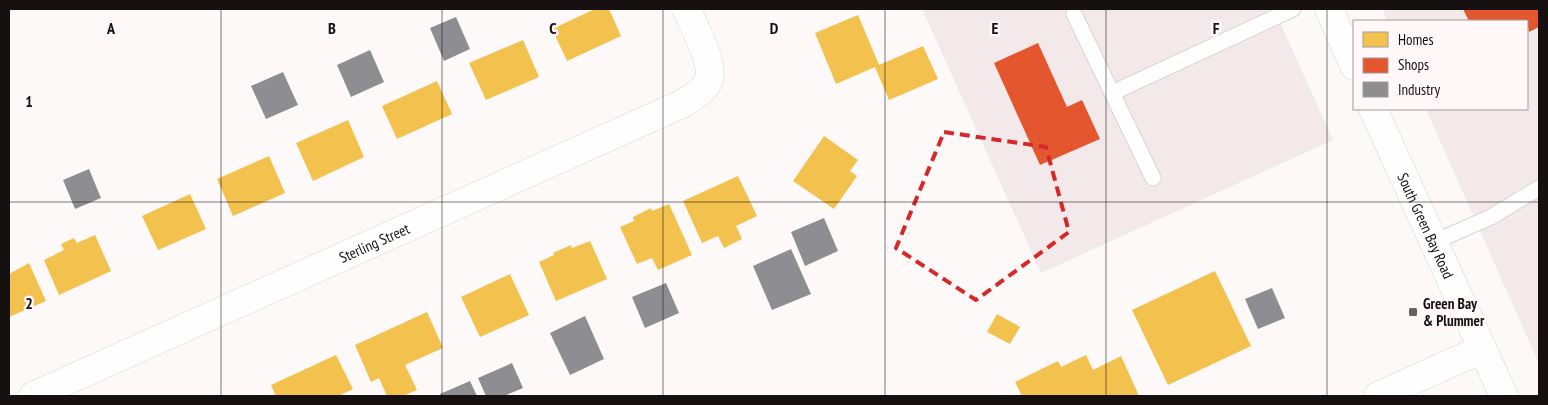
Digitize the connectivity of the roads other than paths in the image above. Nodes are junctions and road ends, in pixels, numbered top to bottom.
1 (686, 9) edge
2 (1293, 9) edge
3 (1329, 9) edge
4 (1074, 14) dead end
5 (1353, 64) edge
6 (1112, 93) junction
7 (1374, 110) edge
8 (1153, 178) dead end
9 (1539, 188) edge
10 (1434, 242) junction
11 (1482, 349) junction
12 (33, 396) edge
13 (1378, 396) edge
14 (1504, 396) edge

1 - 12 street, Sterling Street
2 - 6 lane
3 - 5 street
4 - 6 lane
6 - 8 lane
7 - 10 street, South Green Bay Road
9 - 10 lane
10 - 11 street, South Green Bay Road
11 - 13 street
11 - 14 street, South Green Bay Road

